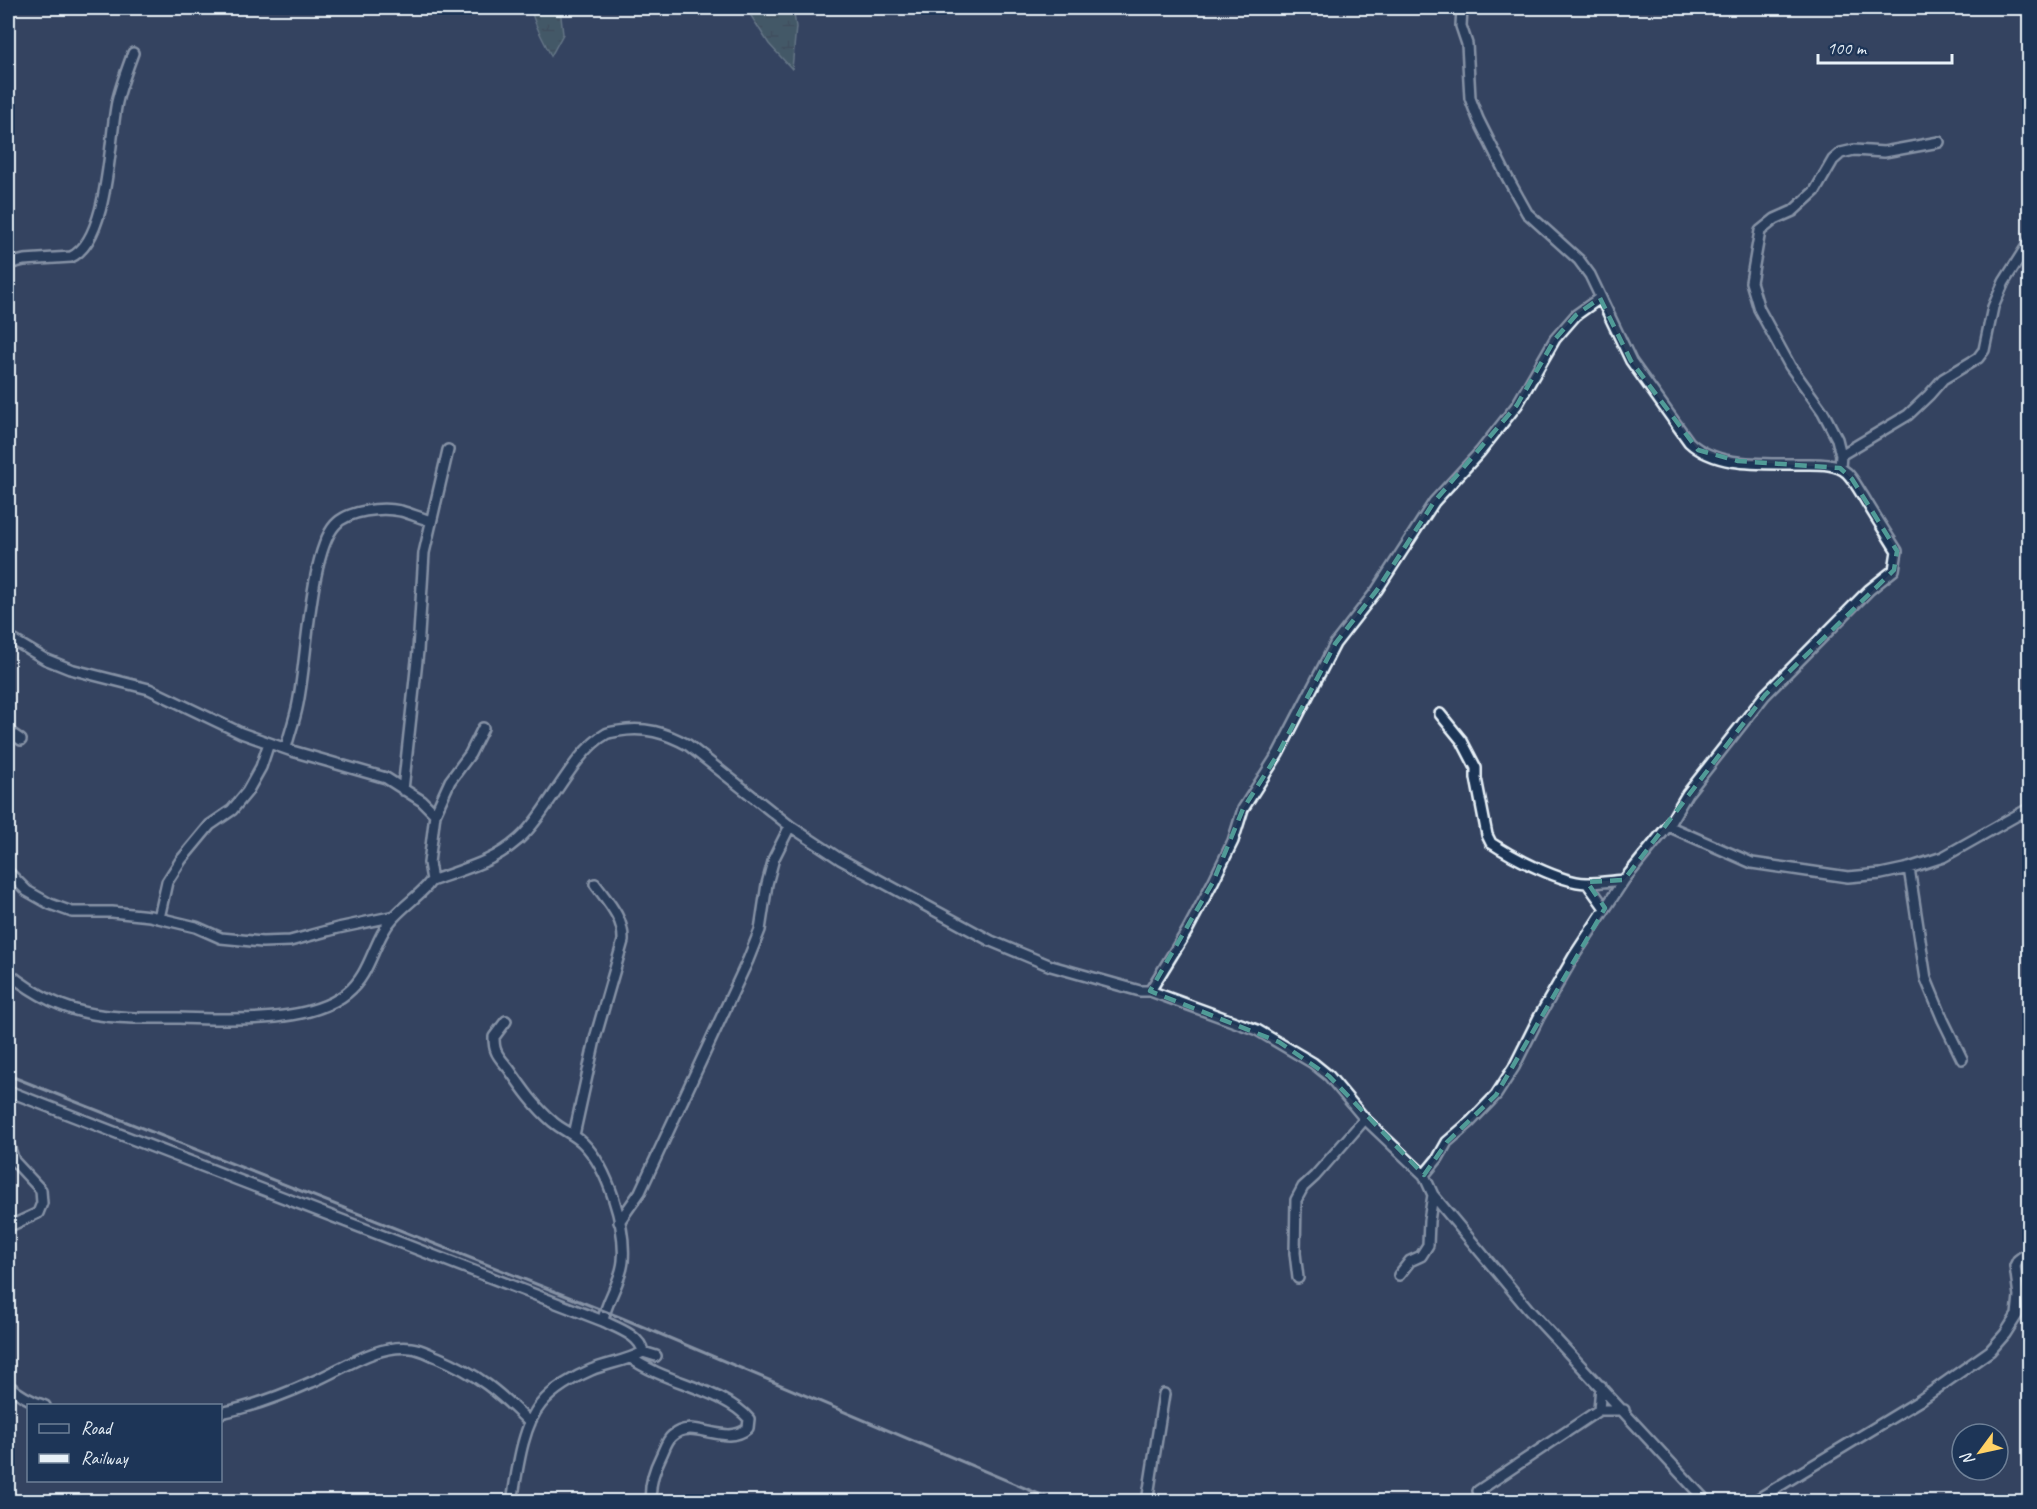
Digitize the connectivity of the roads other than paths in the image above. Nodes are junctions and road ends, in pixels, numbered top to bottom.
1 (1462, 8) edge
2 (133, 53) dead end
3 (1939, 142) dead end
4 (2030, 241) edge
5 (8, 264) edge
6 (1600, 298) junction
7 (448, 450) dead end
8 (1841, 455) junction
9 (1840, 468) junction
10 (431, 521) junction
11 (8, 637) edge
12 (1440, 714) dead end
13 (483, 728) dead end
14 (8, 731) edge
15 (21, 740) dead end
16 (269, 743) junction
17 (286, 748) junction
18 (403, 790) junction
19 (2030, 808) edge
20 (435, 814) junction
21 (790, 826) junction
22 (1668, 826) junction
23 (1909, 868) junction
24 (8, 872) edge
25 (432, 880) junction
26 (1624, 880) junction
27 (1587, 883) junction
28 (595, 884) dead end
29 (1605, 908) junction
30 (395, 916) junction
31 (159, 918) junction
32 (8, 973) edge
33 (1150, 991) junction
34 (506, 1021) dead end
35 (1962, 1059) dead end
36 (8, 1091) edge
37 (1365, 1119) junction
38 (574, 1135) junction
39 (8, 1143) edge
40 (1424, 1175) junction
41 (1433, 1195) junction
42 (619, 1222) junction
43 (8, 1227) edge
44 (2030, 1251) edge
45 (1399, 1275) dead end
46 (1298, 1278) dead end
47 (603, 1321) junction
48 (644, 1352) junction
49 (656, 1356) dead end
50 (631, 1358) junction
51 (8, 1384) edge
52 (1601, 1386) junction
53 (1164, 1394) dead end
54 (38, 1404) edge
55 (1599, 1410) junction
56 (1624, 1410) junction
57 (222, 1412) edge
58 (530, 1423) junction
59 (1478, 1491) dead end
60 (512, 1502) edge
61 (651, 1502) edge
62 (1147, 1502) edge
63 (1707, 1502) edge
64 (1753, 1502) edge

1 - 6 street
2 - 5 street
3 - 8 street
4 - 8 street
6 - 9 street
6 - 33 street
7 - 10 street
8 - 9 street
9 - 22 street
10 - 17 street
10 - 18 street
11 - 16 street
12 - 27 street
13 - 20 street
14 - 15 street
16 - 17 street
16 - 31 street
17 - 18 street
18 - 20 street
19 - 23 street
20 - 25 street
21 - 25 street
21 - 33 street
21 - 42 street
22 - 23 street
22 - 26 street
23 - 35 street
24 - 31 street
25 - 30 street
26 - 27 street
26 - 29 street
27 - 29 street
28 - 38 street
29 - 40 street
30 - 31 street
30 - 32 street
33 - 37 street
34 - 38 street
36 - 47 street
37 - 40 street
37 - 46 street
38 - 42 street
39 - 43 street
40 - 41 street
41 - 45 street
41 - 52 street
42 - 47 street
44 - 64 street
47 - 48 street
48 - 49 street
48 - 50 street
50 - 58 street
50 - 61 street
51 - 54 street
52 - 55 street
52 - 56 street
53 - 62 street
55 - 56 street
55 - 59 street
56 - 63 street
57 - 58 street
58 - 60 street

